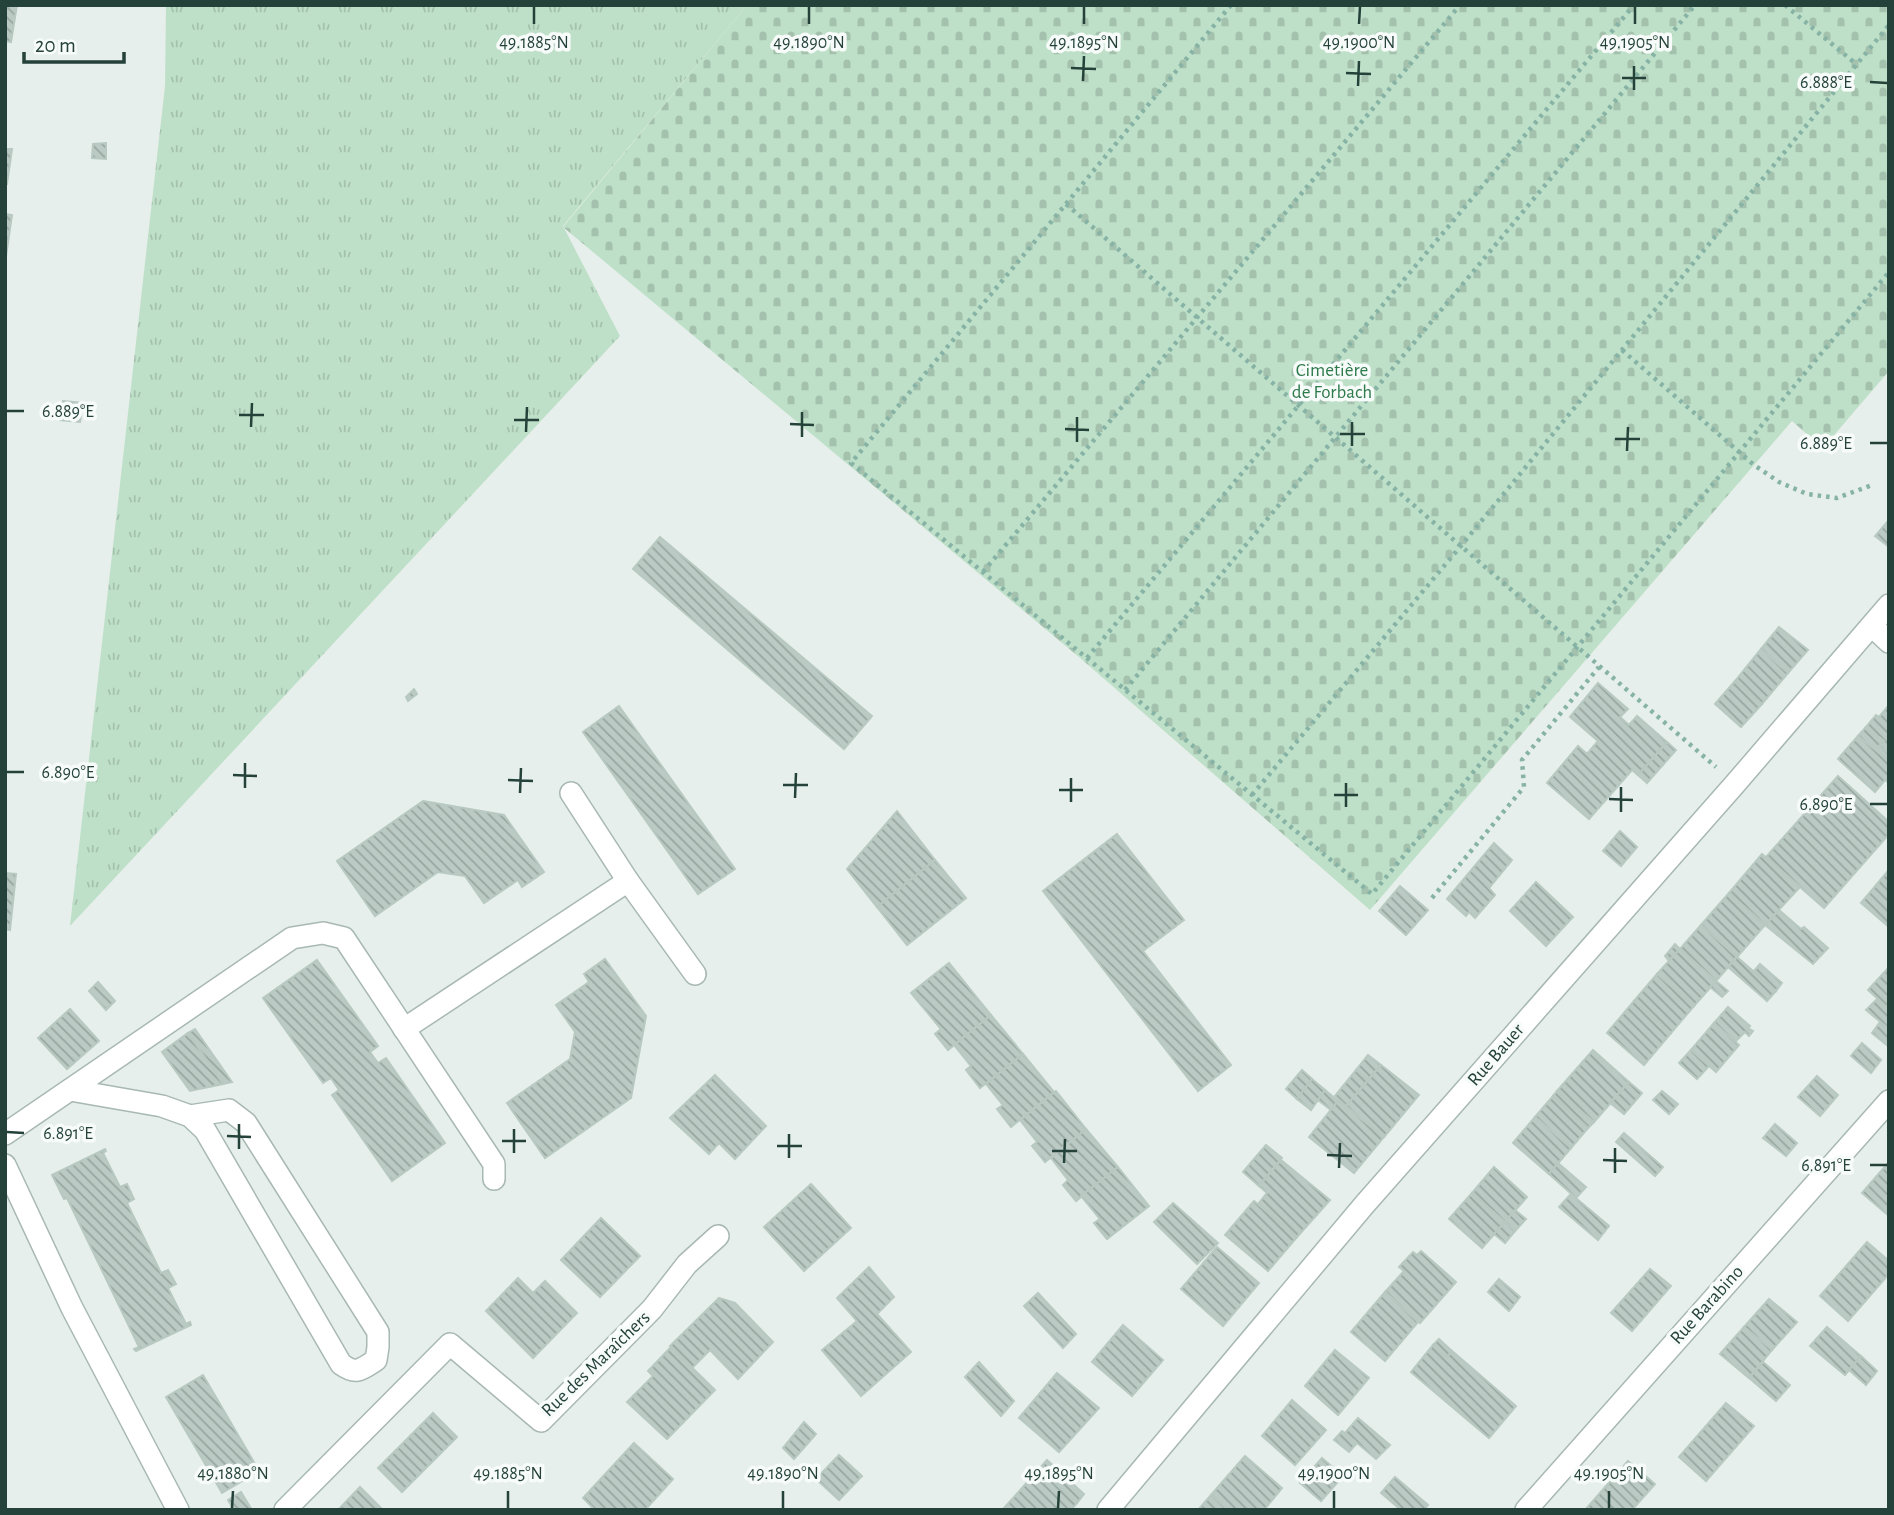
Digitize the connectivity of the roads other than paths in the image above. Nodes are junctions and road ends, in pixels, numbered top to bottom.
1 (1889, 605) edge
2 (1872, 626) junction
3 (1889, 642) edge
4 (571, 793) dead end
5 (628, 881) junction
6 (695, 974) dead end
7 (404, 1029) junction
8 (69, 1090) junction
9 (1889, 1101) edge
10 (190, 1116) junction
11 (5, 1134) edge
12 (5, 1165) edge
13 (494, 1180) dead end
14 (718, 1236) dead end
15 (178, 1510) edge
16 (285, 1510) edge
17 (1108, 1510) edge
18 (1526, 1510) edge

1 - 2 street, Rue Bauer
2 - 3 street
2 - 17 street, Rue Bauer
4 - 5 street
5 - 6 street
5 - 7 street
7 - 8 street
7 - 13 street
8 - 10 street
8 - 11 street
9 - 18 street, Rue Barabino
10 - 10 street
12 - 15 street
14 - 16 street, Rue des Maraîchers

